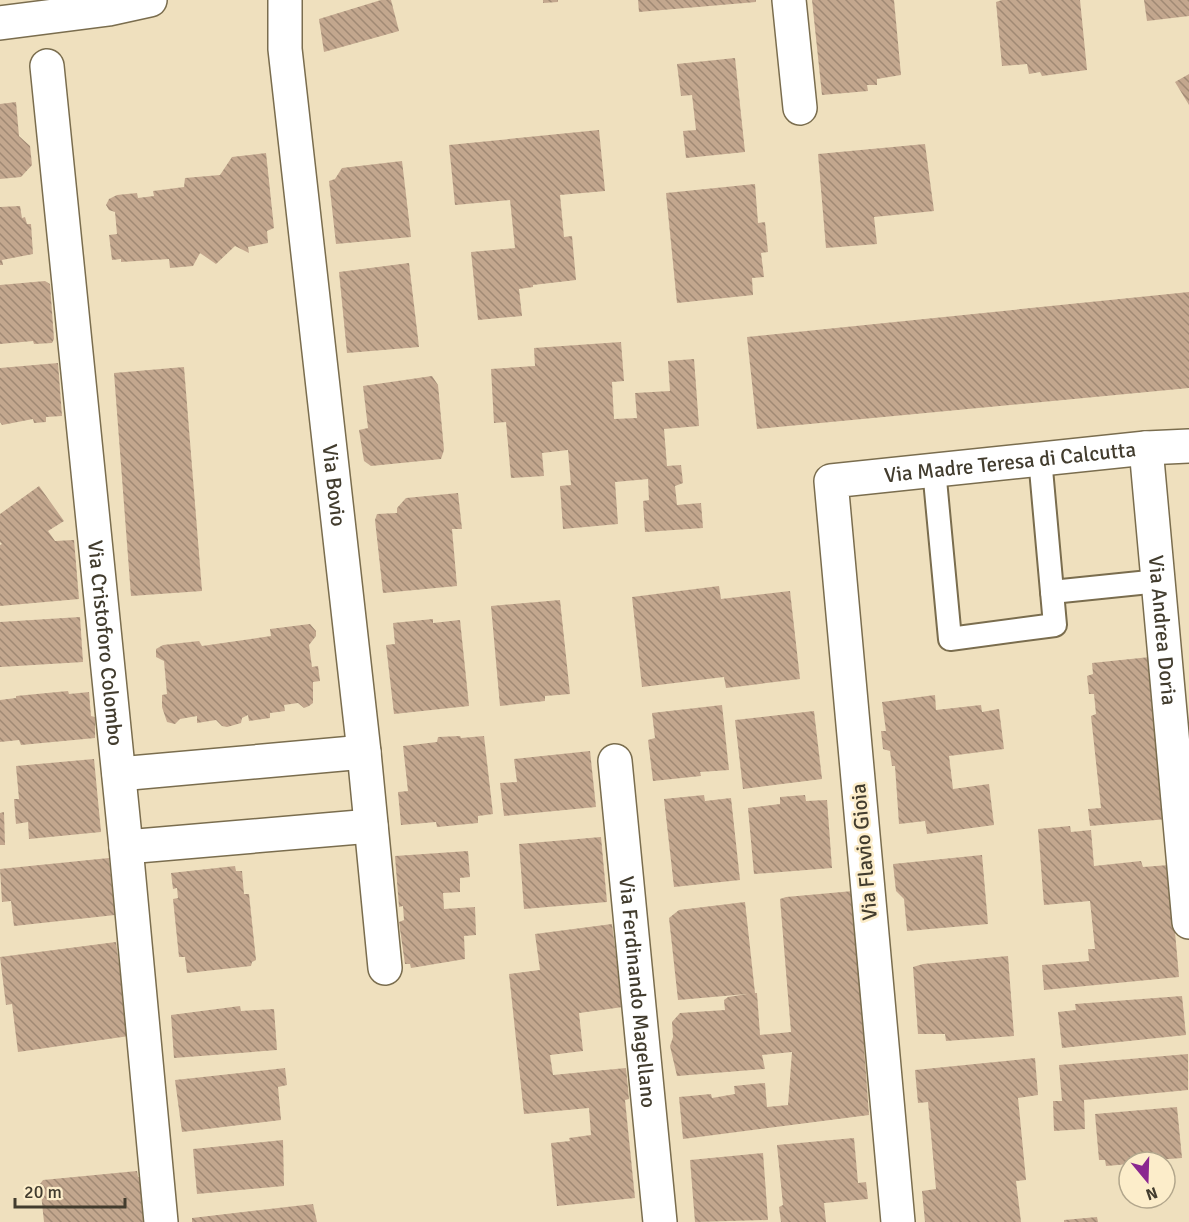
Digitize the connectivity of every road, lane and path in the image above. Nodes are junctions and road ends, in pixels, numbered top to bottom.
1 (150, 0) edge
2 (285, 0) edge
3 (789, 0) edge
4 (0, 23) edge
5 (47, 66) dead end
6 (800, 108) dead end
7 (1189, 446) edge
8 (1146, 448) junction
9 (1040, 458) junction
10 (934, 469) junction
11 (831, 481) joint
12 (1159, 581) junction
13 (1052, 592) junction
14 (364, 752) junction
15 (615, 762) dead end
16 (119, 774) junction
17 (371, 826) junction
18 (126, 847) junction
19 (1189, 922) edge
20 (385, 968) dead end
21 (161, 1222) edge
22 (660, 1222) edge
23 (898, 1222) edge

1 - 4 main road
2 - 14 main road, Via Bovio
3 - 6 main road
5 - 16 main road, Via Cristoforo Colombo
7 - 8 main road, Via Madre Teresa di Calcutta
8 - 9 main road, Via Madre Teresa di Calcutta
8 - 12 main road, Via Andrea Doria
9 - 10 main road, Via Madre Teresa di Calcutta
9 - 13 lane
10 - 11 main road, Via Madre Teresa di Calcutta
10 - 13 lane
11 - 23 main road, Via Flavio Gioia
12 - 13 lane
12 - 19 main road, Via Andrea Doria
14 - 16 main road
14 - 17 main road, Via Bovio
15 - 22 main road, Via Ferdinando Magellano
16 - 18 main road, Via Cristoforo Colombo
17 - 18 main road
17 - 20 main road, Via Bovio
18 - 21 main road, Via Cristoforo Colombo

